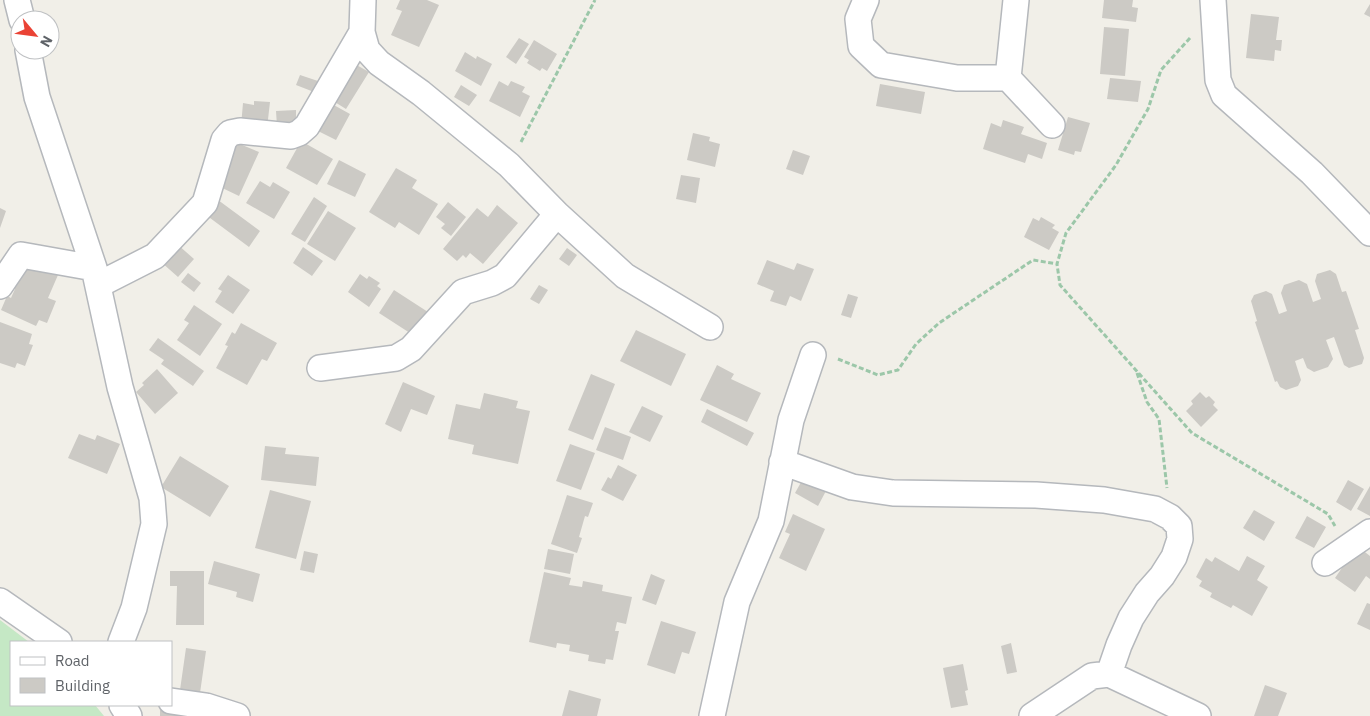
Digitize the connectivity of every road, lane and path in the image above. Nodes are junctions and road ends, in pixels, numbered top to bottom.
1 (363, 0) edge
2 (595, 0) edge
3 (866, 0) edge
4 (1016, 0) edge
5 (1213, 7) edge
6 (362, 32) junction
7 (30, 60) edge
8 (1008, 78) junction
9 (1052, 125) dead end
10 (509, 165) junction
11 (557, 214) junction
12 (1370, 232) edge
13 (1057, 264) junction
14 (96, 276) junction
15 (0, 286) edge
16 (710, 327) dead end
17 (813, 355) joint
18 (320, 368) dead end
19 (1136, 370) junction
20 (782, 462) junction
21 (1170, 517) junction
22 (1370, 532) edge
23 (1347, 548) junction
24 (1325, 563) dead end
25 (0, 601) edge
26 (58, 641) edge
27 (121, 641) edge
28 (1109, 674) junction
29 (172, 701) edge
30 (237, 716) edge
31 (712, 716) edge
32 (1032, 716) edge
33 (1198, 716) edge

1 - 6 street
2 - 10 path
3 - 8 street
4 - 8 street
5 - 12 street
5 - 13 path
6 - 10 street
6 - 14 street
7 - 14 street
8 - 9 street
10 - 11 street
11 - 16 street
11 - 18 street
13 - 17 path
13 - 19 path
14 - 15 street
14 - 27 street
17 - 20 street
19 - 21 path
19 - 23 path
20 - 21 street
20 - 31 street
21 - 28 street
22 - 23 street
23 - 24 street
25 - 26 street
28 - 32 street
28 - 33 street
29 - 30 street

